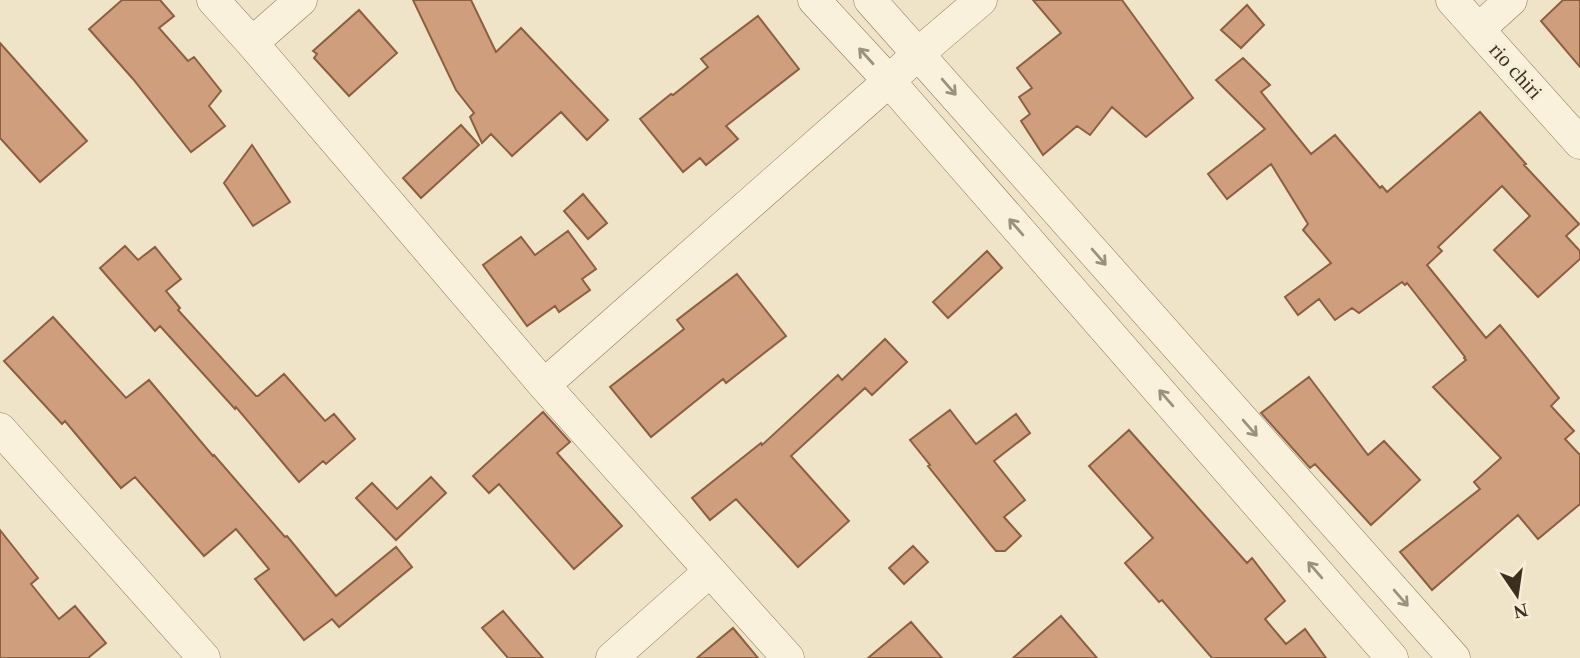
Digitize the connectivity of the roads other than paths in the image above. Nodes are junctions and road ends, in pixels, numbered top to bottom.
1 (213, 0) edge
2 (301, 0) edge
3 (814, 0) edge
4 (870, 0) edge
5 (981, 0) edge
6 (1452, 0) edge
7 (1511, 0) edge
8 (1479, 29) junction
9 (252, 43) junction
10 (919, 53) junction
11 (889, 81) junction
12 (1580, 143) edge
13 (544, 385) junction
14 (0, 429) edge
15 (710, 571) junction
16 (204, 658) edge
17 (612, 658) edge
18 (788, 658) edge
19 (1392, 658) edge
20 (1454, 658) edge

1 - 9 street
2 - 9 street
11 -> 3 street
4 - 10 street
5 - 10 street
6 - 8 street, rio chiri
7 - 8 street
8 - 12 street, rio chiri
9 - 13 street
10 - 11 street
10 -> 20 street
11 - 13 street
19 -> 11 street
13 - 15 street
14 - 16 street
15 - 17 street
15 - 18 street

